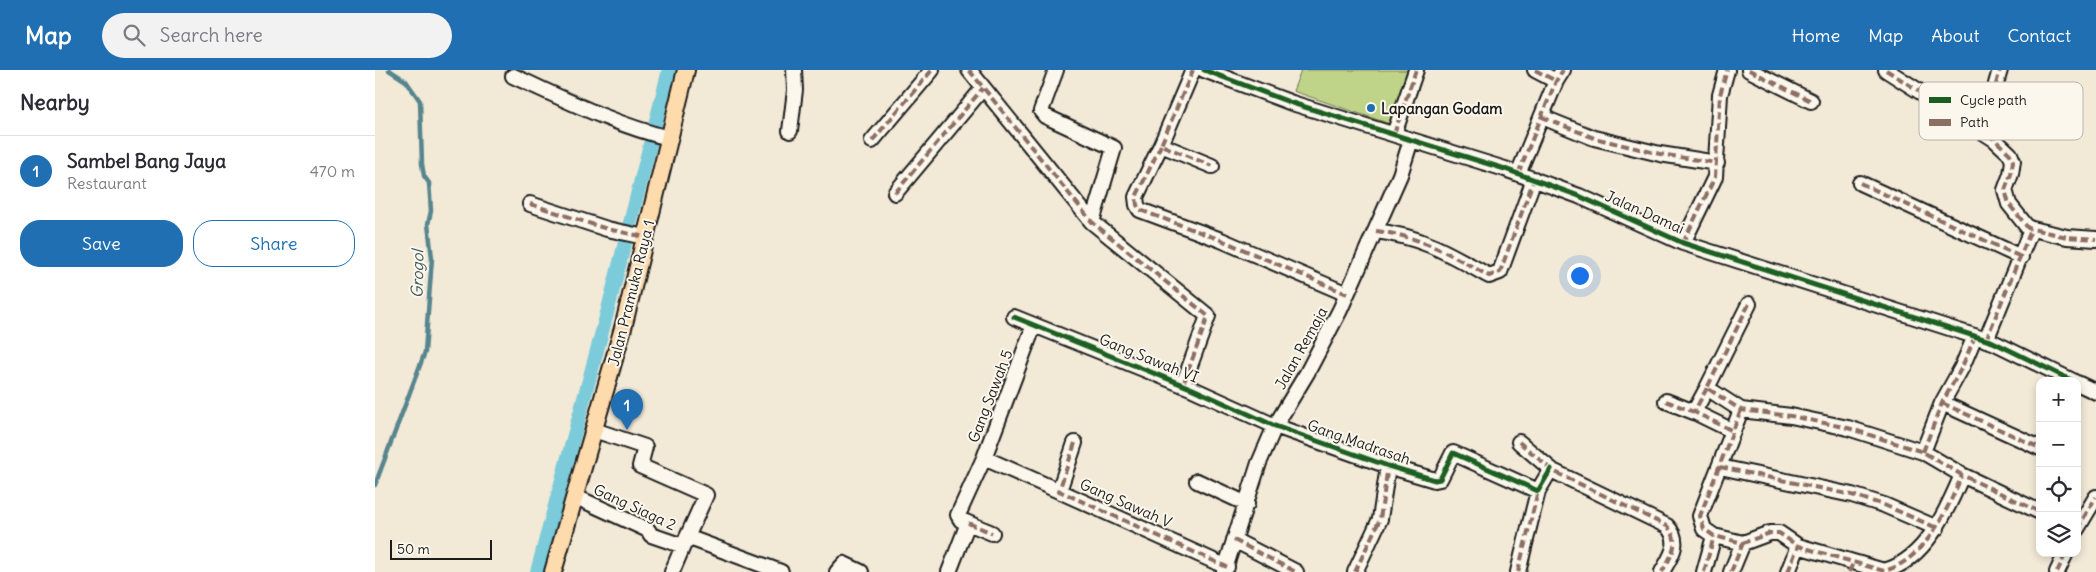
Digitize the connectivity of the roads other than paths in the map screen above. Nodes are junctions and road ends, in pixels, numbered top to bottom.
1 (685, 70) edge
2 (794, 70) edge
3 (932, 70) edge
4 (969, 70) edge
5 (1056, 70) edge
6 (1193, 70) edge
7 (1416, 70) edge
8 (1535, 70) edge
9 (1727, 70) edge
10 (1749, 70) edge
11 (1886, 70) edge
12 (1209, 71) edge
13 (1560, 75) edge
14 (513, 76) dead end
15 (983, 88) junction
16 (1919, 91) edge
17 (1811, 101) dead end
18 (1542, 117) junction
19 (790, 131) dead end
20 (1394, 134) junction
21 (663, 136) junction
22 (1411, 140) junction
23 (1995, 140) edge
24 (873, 141) dead end
25 (1161, 145) junction
26 (1717, 163) junction
27 (1212, 166) dead end
28 (1518, 174) junction
29 (1533, 179) junction
30 (1860, 183) dead end
31 (895, 193) dead end
32 (530, 204) dead end
33 (1092, 222) junction
34 (2031, 230) junction
35 (1376, 231) junction
36 (632, 234) junction
37 (2096, 239) edge
38 (1683, 243) junction
39 (2021, 257) junction
40 (1347, 294) junction
41 (1749, 304) dead end
42 (1013, 317) dead end
43 (1034, 325) junction
44 (1981, 338) junction
45 (2064, 377) edge
46 (1183, 385) junction
47 (2081, 385) edge
48 (1707, 388) junction
49 (2096, 392) edge
50 (1665, 401) dead end
51 (1942, 403) junction
52 (1741, 410) junction
53 (1694, 412) junction
54 (1275, 426) junction
55 (594, 430) junction
56 (1733, 431) junction
57 (1519, 442) dead end
58 (1075, 443) dead end
59 (2036, 446) edge
60 (1923, 452) junction
61 (983, 458) junction
62 (1388, 466) junction
63 (1720, 467) junction
64 (1551, 469) junction
65 (1962, 475) junction
66 (1197, 481) dead end
67 (1059, 491) junction
68 (1538, 491) junction
69 (2096, 497) edge
70 (575, 498) junction
71 (1247, 504) junction
72 (2036, 510) edge
73 (2081, 522) edge
74 (968, 523) junction
75 (1937, 528) junction
76 (992, 533) dead end
77 (1714, 536) junction
78 (1234, 540) junction
79 (685, 542) junction
80 (1743, 543) junction
81 (1798, 546) junction
82 (2064, 557) edge
83 (1851, 567) edge
84 (1225, 569) edge
85 (553, 572) edge
86 (672, 572) edge
87 (781, 572) edge
88 (837, 572) edge
89 (861, 572) edge
90 (949, 572) edge
91 (1296, 572) edge
92 (1355, 572) edge
93 (1518, 572) edge
94 (1662, 572) edge
95 (1704, 572) edge
96 (1731, 572) edge
97 (1788, 572) edge
98 (2057, 572) edge

1 - 21 main road, Jalan Pramuka Raya 1
2 - 19 street
3 - 24 street
4 - 15 street
5 - 33 street
6 - 25 street
7 - 20 street
8 - 13 street
9 - 26 street, Jalan Damai
10 - 17 street
11 - 16 street
12 - 20 street, Jalan Damai
13 - 18 street
14 - 21 street
15 - 31 street
15 - 33 street
18 - 26 street
18 - 28 street
20 - 22 street, Jalan Damai
21 - 36 main road, Jalan Pramuka Raya 1
22 - 28 street, Jalan Damai
22 - 35 street, Jalan Remaja
23 - 34 street
25 - 27 street
25 - 40 street
26 - 38 street, Jalan Damai
28 - 29 street, Jalan Damai
29 - 35 street
29 - 38 street, Jalan Damai
30 - 39 street
32 - 36 street
33 - 46 street
34 - 37 street
34 - 39 street
35 - 40 street, Jalan Remaja
36 - 55 main road, Jalan Pramuka Raya 1
38 - 44 street, Jalan Damai
39 - 44 street
40 - 54 street, Jalan Remaja
41 - 48 street
42 - 43 street, Gang Sawah VI
43 - 46 street, Gang Sawah VI
43 - 61 street, Gang Sawah 5
44 - 45 street, Jalan Damai
44 - 51 street
46 - 54 street, Gang Sawah VI
47 - 49 street
48 - 52 street
48 - 53 street
50 - 53 street
51 - 59 street
51 - 60 street
52 - 56 street
52 - 60 street
53 - 56 street
54 - 62 street, Gang Madrasah
54 - 71 street, Jalan Remaja
55 - 70 main road, Jalan Pramuka Raya 1
55 - 79 street
56 - 63 street
57 - 64 street
58 - 67 street, Gang Sawah V
60 - 65 street
61 - 67 street, Gang Sawah 5
61 - 74 street
62 - 68 street, Gang Madrasah
62 - 92 street
63 - 75 street
63 - 77 street
64 - 68 street
64 - 94 street
65 - 72 street
65 - 75 street
66 - 71 street
67 - 84 street, Gang Sawah V
68 - 93 street
69 - 73 street
70 - 79 street, Gang Siaga 2
70 - 85 main road, Jalan Pramuka Raya 1
71 - 78 street, Jalan Remaja
74 - 76 street
74 - 90 street
75 - 83 street
77 - 80 street
77 - 95 street
78 - 84 street, Jalan Remaja
78 - 91 street
79 - 86 street, Gang Siaga 2
79 - 87 street
80 - 81 street
80 - 96 street
81 - 83 street
81 - 97 street
82 - 98 street
88 - 89 street

